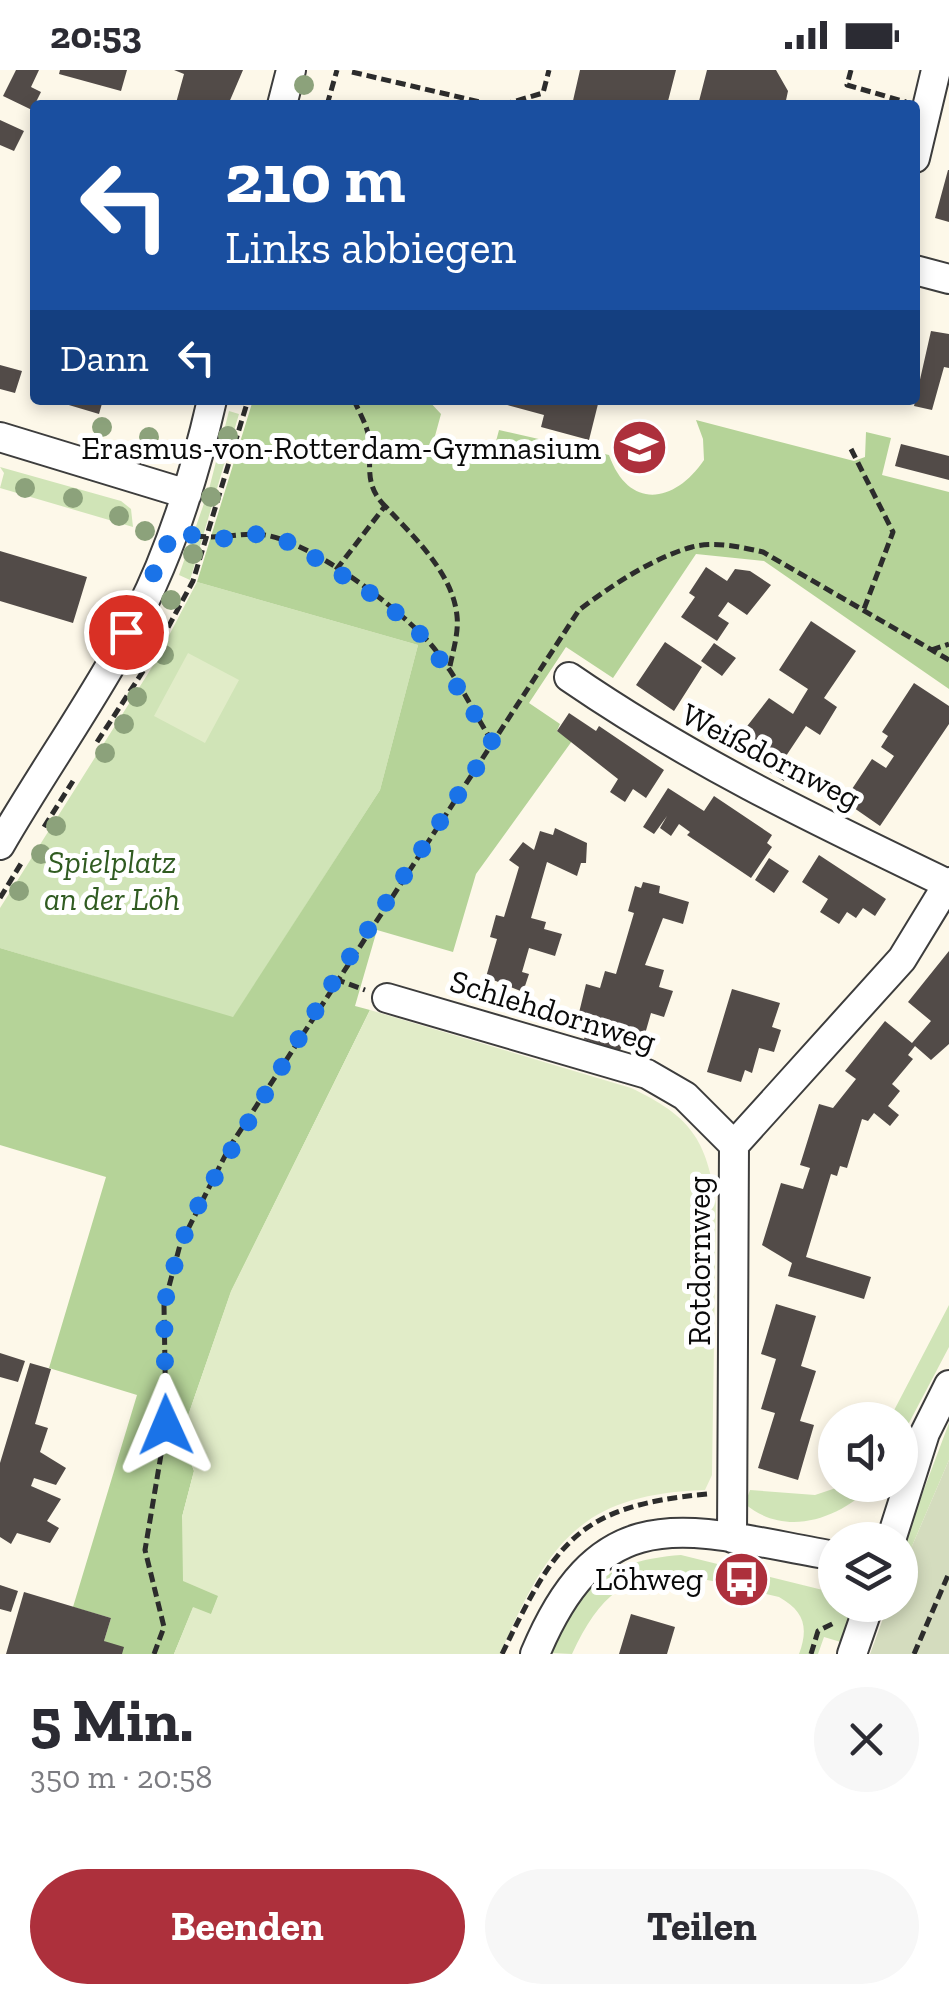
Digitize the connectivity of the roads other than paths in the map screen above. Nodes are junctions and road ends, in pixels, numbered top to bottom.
1 (291, 70) edge
2 (936, 70) edge
3 (283, 100) edge
4 (920, 137) edge
5 (920, 271) edge
6 (949, 278) edge
7 (211, 405) edge
8 (0, 437) edge
9 (187, 494) junction
10 (568, 678) dead end
11 (0, 845) edge
12 (949, 883) edge
13 (387, 998) dead end
14 (734, 1145) junction
15 (949, 1384) edge
16 (897, 1522) edge
17 (732, 1538) junction
18 (818, 1553) edge
19 (858, 1622) edge
20 (535, 1654) edge
21 (852, 1654) edge

1 - 3 street
2 - 4 street
5 - 6 street
7 - 9 street
8 - 9 street
9 - 11 street
10 - 12 street, Weißdornweg
12 - 14 street, Rotdornweg
13 - 14 street, Schlehdornweg
14 - 17 street, Rotdornweg
15 - 16 street
17 - 18 street
17 - 20 street
19 - 21 street

